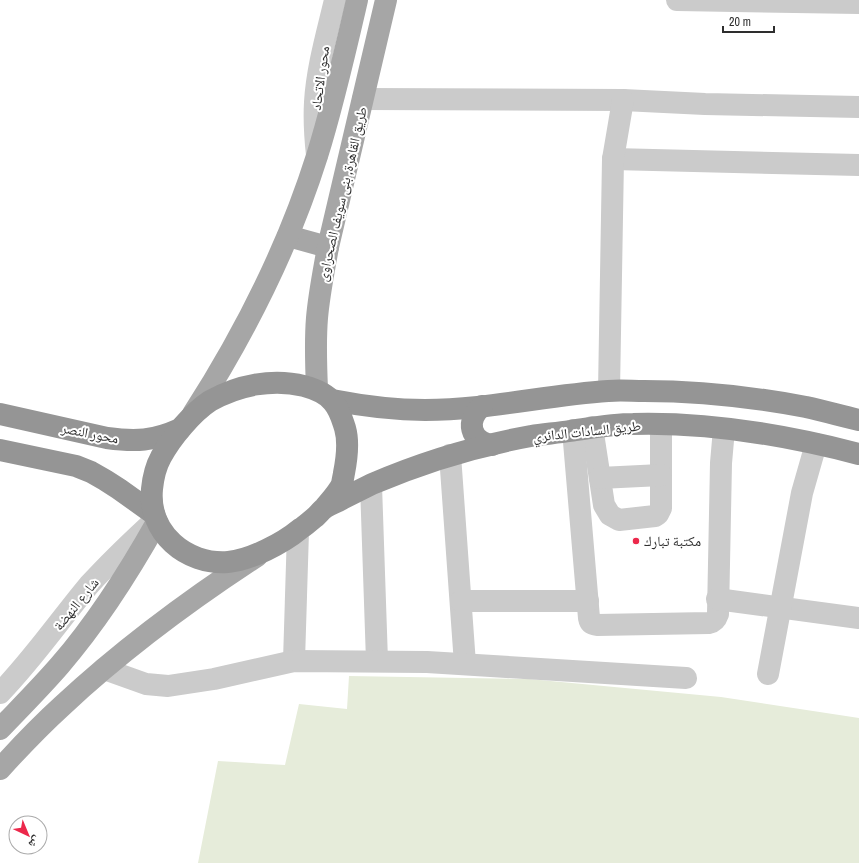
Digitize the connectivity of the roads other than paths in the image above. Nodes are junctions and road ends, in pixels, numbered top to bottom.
1 (335, 0) edge
2 (357, 0) edge
3 (386, 0) edge
4 (677, 0) edge
5 (859, 3) edge
6 (363, 99) junction
7 (622, 100) junction
8 (859, 107) edge
9 (317, 156) junction
10 (614, 159) junction
11 (859, 165) edge
12 (288, 236) junction
13 (328, 247) junction
14 (609, 391) junction
15 (324, 395) junction
16 (482, 406) junction
17 (0, 414) edge
18 (859, 420) edge
19 (185, 424) junction
20 (661, 424) junction
21 (582, 429) junction
22 (724, 429) junction
23 (816, 444) junction
24 (492, 445) junction
25 (0, 450) edge
26 (859, 454) edge
27 (450, 455) junction
28 (662, 475) junction
29 (600, 478) junction
30 (371, 485) junction
31 (325, 507) junction
32 (156, 518) junction
33 (298, 531) junction
34 (268, 550) junction
35 (718, 599) junction
36 (461, 601) junction
37 (588, 601) junction
38 (781, 607) junction
39 (859, 618) edge
40 (294, 660) junction
41 (377, 661) junction
42 (465, 664) junction
43 (104, 668) junction
44 (768, 674) dead end
45 (686, 678) dead end
46 (0, 693) edge
47 (0, 729) edge
48 (0, 769) edge

1 - 9 street, محور الاتحاد
2 - 9 main road
3 - 6 main road, طريق القاهرة, بنى سويف الصحراوى
4 - 5 street
6 - 7 street
6 - 13 main road, طريق القاهرة, بنى سويف الصحراوى
7 - 8 street
7 - 10 street
9 - 12 main road
10 - 11 street
10 - 14 street
12 - 13 main road
12 - 19 main road
13 - 15 main road, طريق القاهرة, بنى سويف الصحراوى
14 - 16 highway
14 - 18 highway
15 - 16 highway
15 - 19 highway
15 - 31 highway
16 - 24 highway
17 - 19 highway, محور النصر
19 - 32 highway
20 - 21 highway, طريق السادات الدائري
20 - 22 highway, طريق السادات الدائري
20 - 28 street
21 - 24 highway, طريق السادات الدائري
21 - 29 street
21 - 37 street
22 - 23 highway, طريق السادات الدائري
22 - 35 street
23 - 26 highway, طريق السادات الدائري
23 - 38 street
24 - 27 highway, طريق السادات الدائري
25 - 32 highway
27 - 30 highway, طريق السادات الدائري
27 - 36 street
28 - 29 street
28 - 29 street
30 - 31 highway, طريق السادات الدائري
30 - 41 street
31 - 33 highway
32 - 34 highway
32 - 46 street, شارع النهضة
32 - 47 main road
33 - 34 highway
33 - 40 street
34 - 43 main road
35 - 37 street
35 - 38 street
36 - 37 street
36 - 42 street
38 - 39 street
38 - 44 street
40 - 41 street
40 - 43 street
41 - 42 street
42 - 45 street
43 - 48 main road

